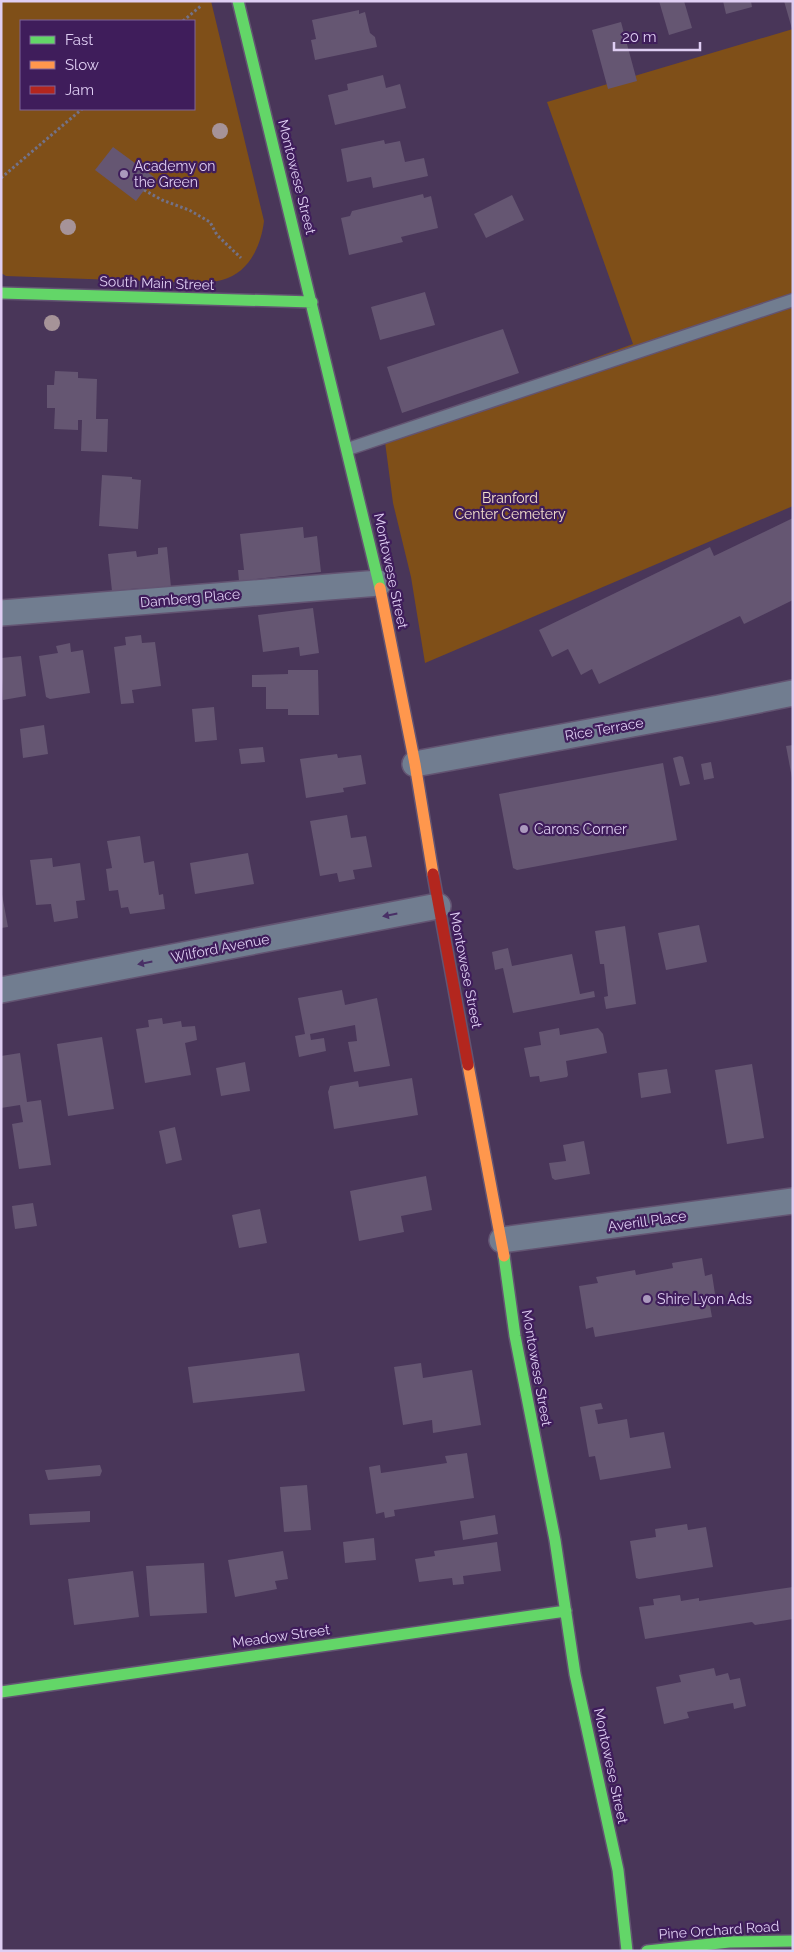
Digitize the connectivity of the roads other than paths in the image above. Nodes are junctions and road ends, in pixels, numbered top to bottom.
1 (238, 1) edge
2 (1, 293) edge
3 (793, 300) edge
4 (312, 302) junction
5 (348, 449) junction
6 (379, 583) junction
7 (1, 613) edge
8 (793, 693) edge
9 (415, 764) junction
10 (438, 906) junction
11 (1, 990) edge
12 (793, 1202) edge
13 (502, 1240) junction
14 (566, 1611) junction
15 (1, 1692) edge
16 (793, 1941) edge
17 (627, 1951) edge
18 (647, 1951) edge

1 - 4 main road, Montowese Street
2 - 4 main road, South Main Street
3 - 5 lane
4 - 5 main road, Montowese Street
5 - 6 main road, Montowese Street
6 - 7 street, Damberg Place
6 - 9 main road, Montowese Street
8 - 9 street, Rice Terrace
9 - 10 main road, Montowese Street
10 -> 11 street, Wilford Avenue
10 - 13 main road, Montowese Street
12 - 13 street, Averill Place
13 - 14 main road, Montowese Street
14 - 15 main road, Meadow Street
14 - 17 main road, Montowese Street
16 - 18 main road, Pine Orchard Road

